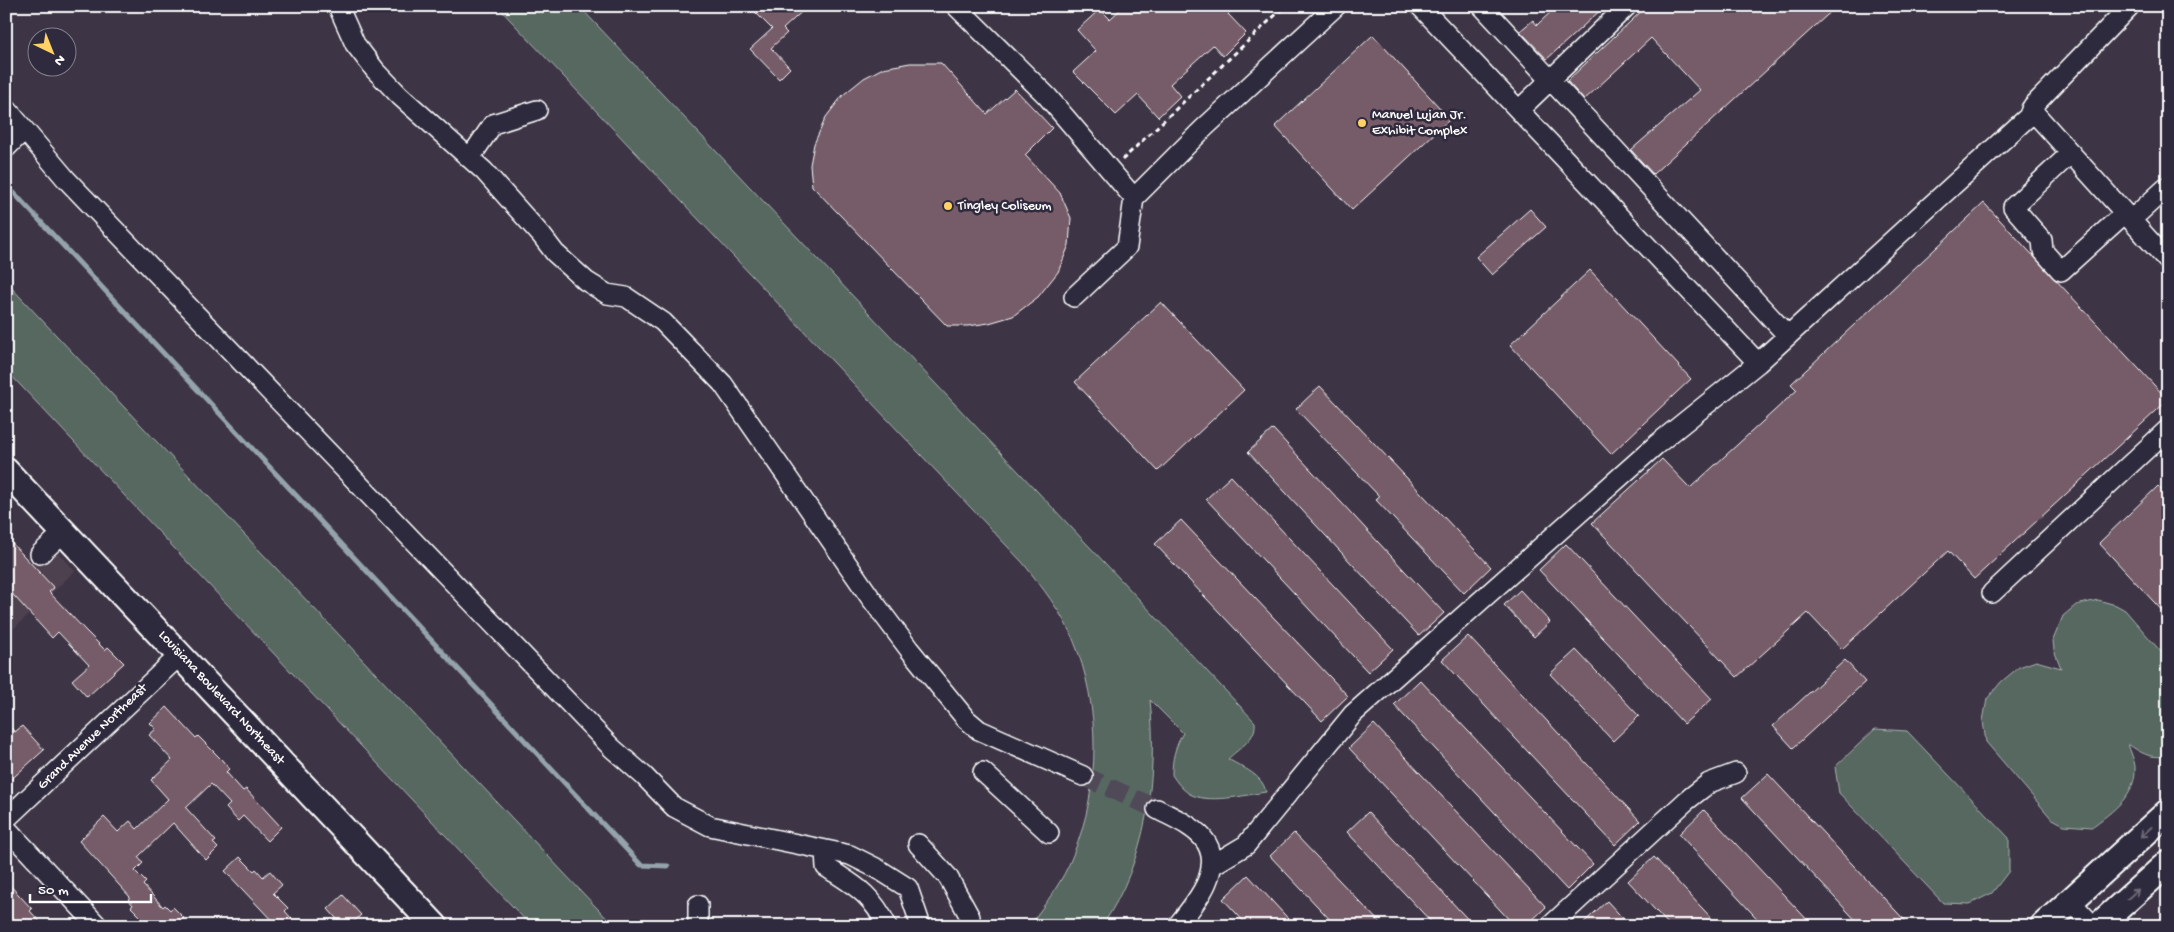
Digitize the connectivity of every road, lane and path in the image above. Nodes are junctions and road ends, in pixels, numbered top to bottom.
1 (338, 6) edge
2 (956, 6) edge
3 (1285, 6) edge
4 (1336, 6) edge
5 (1420, 6) edge
6 (1482, 6) edge
7 (1627, 6) edge
8 (2130, 6) edge
9 (1550, 81) junction
10 (6, 108) edge
11 (2031, 109) junction
12 (538, 110) dead end
13 (1519, 110) junction
14 (24, 130) junction
15 (6, 148) edge
16 (2071, 153) junction
17 (470, 158) junction
18 (1111, 171) junction
19 (2168, 186) edge
20 (1134, 198) junction
21 (2128, 217) junction
22 (2168, 261) edge
23 (1074, 296) dead end
24 (1788, 336) junction
25 (1758, 363) junction
26 (2168, 429) edge
27 (6, 471) edge
28 (64, 532) junction
29 (40, 554) dead end
30 (1992, 593) dead end
31 (180, 655) junction
32 (983, 772) dead end
33 (1736, 773) dead end
34 (1083, 776) tunnel mouth
35 (1156, 809) tunnel mouth
36 (2168, 812) edge
37 (6, 819) edge
38 (6, 828) edge
39 (1049, 833) dead end
40 (918, 844) dead end
41 (825, 851) junction
42 (2168, 863) edge
43 (1211, 866) junction
44 (2070, 901) junction
45 (698, 906) dead end
46 (970, 917) dead end
47 (98, 926) edge
48 (435, 926) edge
49 (698, 926) edge
50 (887, 926) edge
51 (921, 926) edge
52 (1177, 926) edge
53 (1550, 926) edge
54 (2044, 926) edge
55 (2093, 926) edge
56 (2098, 926) edge

1 - 17 street
2 - 18 street
3 - 18 path
4 - 20 street
5 - 13 street
6 - 9 street
7 - 9 street
8 - 11 street
9 - 13 street
9 - 24 street
10 - 14 street
11 - 16 street
11 - 24 street
12 - 17 street
13 - 25 street
14 - 15 street
14 - 41 street
16 - 21 street
16 - 21 street
17 - 34 street
18 - 20 street
19 - 21 street
20 - 23 street
21 - 22 street
24 - 25 street
25 - 43 street
26 - 30 street
27 - 28 main road, Louisiana Boulevard Northeast
28 - 29 street
28 - 31 main road, Louisiana Boulevard Northeast
31 - 37 street, Grand Avenue Northeast
31 - 48 main road, Louisiana Boulevard Northeast
32 - 39 street
33 - 53 street
35 - 43 street
36 -> 44 main road
38 - 47 street
40 - 46 street
41 - 50 street
41 - 51 street
56 -> 42 main road
43 - 52 street
44 - 54 main road
44 - 55 street
45 - 49 street

